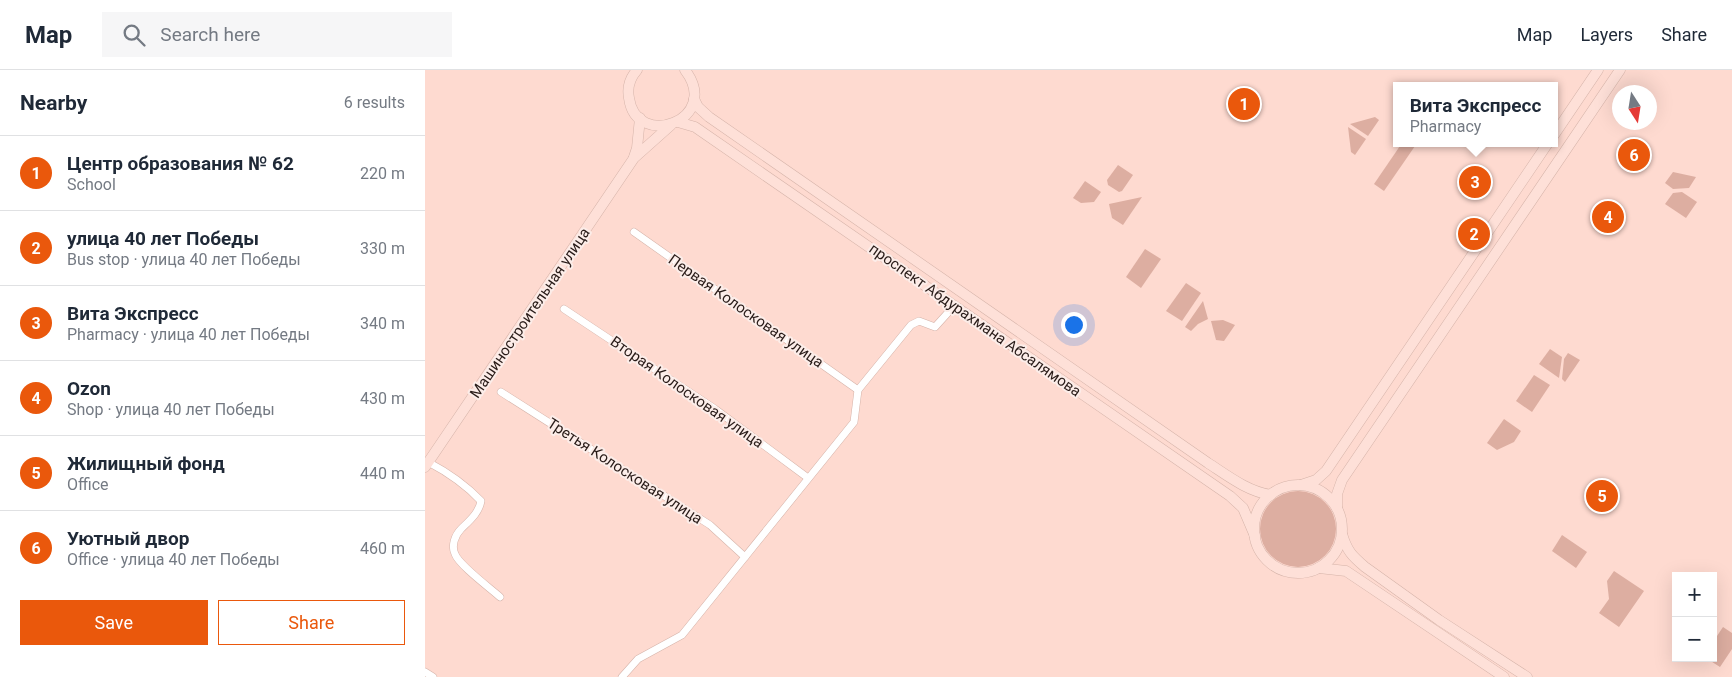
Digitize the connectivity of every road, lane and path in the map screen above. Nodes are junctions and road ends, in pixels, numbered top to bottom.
1 (637, 70) edge
2 (1598, 70) edge
3 (1620, 70) edge
4 (690, 72) edge
5 (694, 99) junction
6 (639, 118) junction
7 (674, 123) junction
8 (1558, 129) edge
9 (1545, 147) edge
10 (633, 158) junction
11 (634, 232) dead end
12 (954, 306) junction
13 (564, 309) dead end
14 (858, 390) junction
15 (501, 392) dead end
16 (427, 465) edge
17 (808, 478) junction
18 (1301, 486) junction
19 (1271, 495) junction
20 (1337, 508) junction
21 (1342, 534) junction
22 (1255, 536) junction
23 (745, 556) junction
24 (1319, 568) junction
25 (500, 596) dead end
26 (425, 672) edge
27 (433, 677) edge
28 (622, 677) edge
29 (1504, 677) edge
30 (1527, 677) edge

1 - 6 street
2 - 8 street
3 - 20 street
4 - 5 street
5 - 7 street, Машиностроительная улица
5 - 19 street, проспект Абдурахмана Абсалямова
6 - 7 street, проспект Абдурахмана Абсалямова
6 - 10 street, Машиностроительная улица
7 - 10 street, Машиностроительная улица
7 - 12 street, проспект Абдурахмана Абсалямова
9 - 18 street
10 - 16 street, Машиностроительная улица
11 - 14 street, Первая Колосковая улица
12 - 14 street
12 - 22 street, проспект Абдурахмана Абсалямова
13 - 17 street, Вторая Колосковая улица
14 - 17 street
15 - 23 street, Третья Колосковая улица
16 - 25 street
17 - 23 street
18 - 19 street
18 - 20 street
19 - 22 street
20 - 21 street
21 - 24 street
21 - 30 street
22 - 24 street
23 - 28 street
24 - 29 street
26 - 27 street

